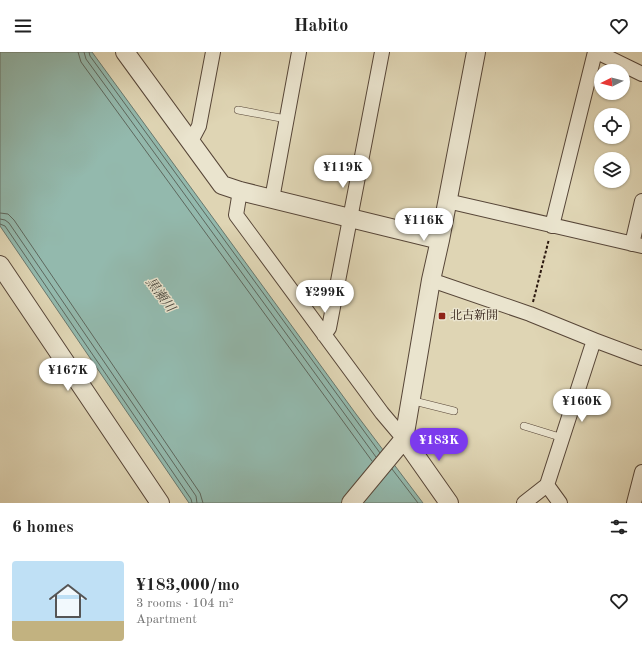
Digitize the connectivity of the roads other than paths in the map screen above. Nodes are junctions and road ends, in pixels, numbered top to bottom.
1 (125, 52) edge
2 (213, 52) edge
3 (299, 52) edge
4 (382, 52) edge
5 (476, 52) edge
6 (596, 52) edge
7 (642, 74) edge
8 (238, 110) dead end
9 (286, 119) junction
10 (190, 143) junction
11 (240, 191) junction
12 (272, 198) junction
13 (447, 201) junction
14 (642, 201) edge
15 (351, 218) junction
16 (552, 226) junction
17 (440, 240) junction
18 (637, 245) edge
19 (0, 265) edge
20 (431, 280) junction
21 (324, 335) junction
22 (594, 340) junction
23 (642, 358) edge
24 (410, 400) junction
25 (454, 411) dead end
26 (524, 426) dead end
27 (564, 438) junction
28 (401, 442) junction
29 (642, 472) edge
30 (547, 485) junction
31 (160, 503) edge
32 (351, 503) edge
33 (449, 503) edge
34 (524, 503) edge
35 (560, 503) edge
36 (634, 503) edge

1 - 10 street
2 - 10 street
3 - 9 street
4 - 15 street
5 - 13 street
6 - 7 street
6 - 16 street
8 - 9 lane
9 - 12 street
10 - 11 street
11 - 12 street
11 - 21 street
12 - 15 street
13 - 16 street
13 - 17 street
14 - 18 street
15 - 17 street
15 - 21 street
16 - 18 street
17 - 20 street
19 - 31 street
20 - 22 street
20 - 24 street
21 - 28 street
22 - 23 street
22 - 27 street
24 - 25 lane
24 - 28 street
26 - 27 lane
27 - 30 street
28 - 32 street
28 - 33 street
29 - 36 street
30 - 34 street
30 - 35 street

